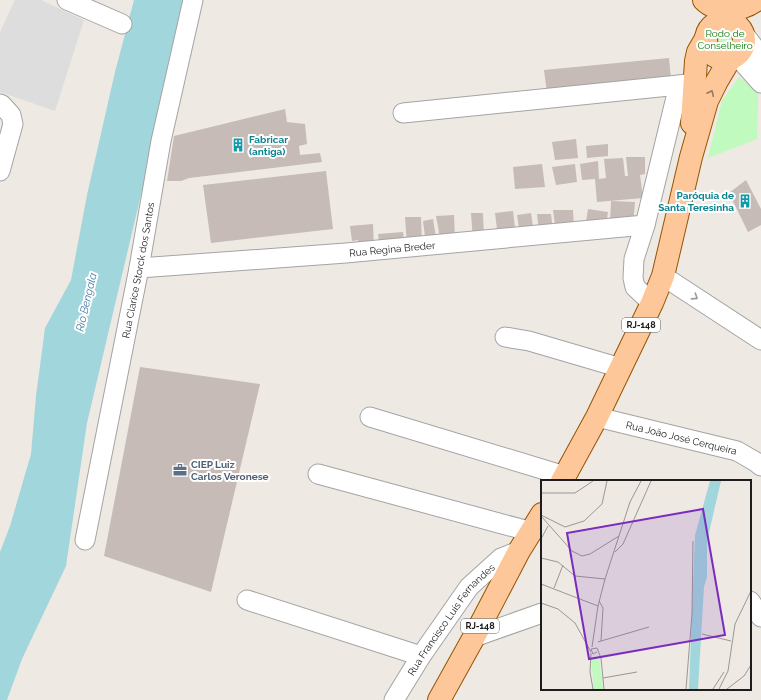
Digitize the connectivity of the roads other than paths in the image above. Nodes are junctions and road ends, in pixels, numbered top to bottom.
1 (67, 0) edge
2 (193, 0) edge
3 (698, 0) edge
4 (704, 0) edge
5 (755, 0) edge
6 (122, 24) dead end
7 (743, 32) junction
8 (708, 34) junction
9 (734, 57) junction
10 (761, 60) edge
11 (761, 83) edge
12 (687, 84) junction
13 (0, 104) edge
14 (403, 113) dead end
15 (690, 156) junction
16 (0, 171) edge
17 (645, 225) junction
18 (139, 268) junction
19 (663, 276) junction
20 (652, 303) junction
21 (505, 337) dead end
22 (761, 340) edge
23 (621, 368) junction
24 (370, 417) dead end
25 (597, 417) junction
26 (761, 466) edge
27 (318, 474) dead end
28 (563, 478) edge
29 (537, 523) edge
30 (85, 540) dead end
31 (519, 551) junction
32 (247, 600) dead end
33 (751, 602) edge
34 (541, 613) edge
35 (761, 617) edge
36 (474, 636) junction
37 (421, 656) junction
38 (394, 700) edge
39 (438, 700) edge

1 - 6 street
2 - 18 street, Rua Clarice Storck dos Santos
3 - 8 main road
4 - 5 main road
5 - 7 main road
7 - 8 main road
7 - 9 main road
7 - 10 street
8 - 9 main road
8 - 12 main road
9 - 11 street
15 -> 9 main road, RJ-148
12 - 14 street
12 - 15 main road
12 - 17 street
13 - 16 street
15 - 19 main road, RJ-148
17 - 18 street, Rua Regina Breder
17 - 20 street
18 - 30 street, Rua Clarice Storck dos Santos
19 - 20 main road, RJ-148
19 -> 22 street
20 - 23 main road, RJ-148
21 - 23 street
23 - 25 main road, RJ-148
24 - 28 street
25 - 26 street, Rua João José Cerqueira
25 - 28 main road, RJ-148
27 - 29 street
29 - 31 main road, RJ-148
31 - 36 main road, RJ-148
31 - 37 street, Rua Francisco Luís Fernandes / RJ-148
32 - 37 street
33 - 35 street
34 - 36 street
36 - 39 main road, RJ-148
37 - 38 street, Rua Francisco Luís Fernandes / RJ-148

